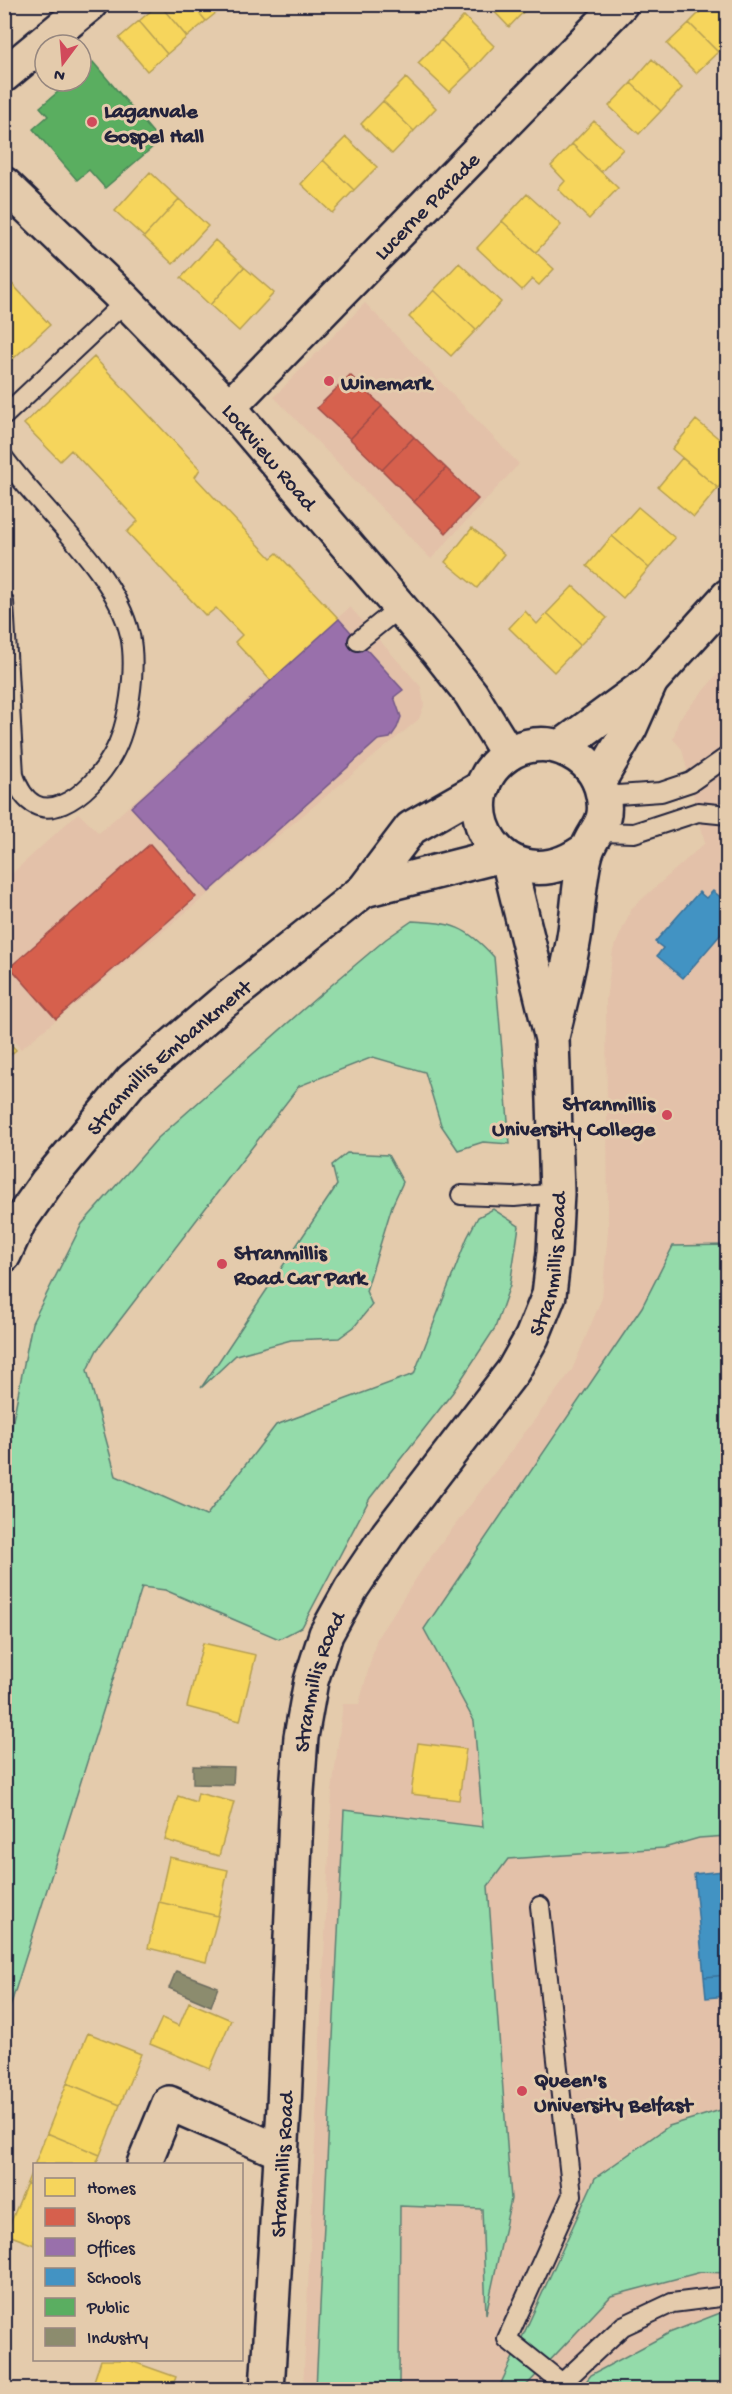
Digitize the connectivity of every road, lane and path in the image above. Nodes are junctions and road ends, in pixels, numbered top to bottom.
1 (90, 4) edge
2 (621, 4) edge
3 (4, 75) edge
4 (4, 184) edge
5 (126, 301) junction
6 (230, 407) junction
7 (4, 416) edge
8 (4, 458) edge
9 (728, 596) edge
10 (4, 602) edge
11 (400, 607) junction
12 (358, 641) dead end
13 (651, 681) junction
14 (561, 747) junction
15 (508, 754) junction
16 (728, 756) edge
17 (483, 787) junction
18 (601, 788) junction
19 (728, 814) edge
20 (593, 840) junction
21 (505, 857) junction
22 (364, 890) junction
23 (552, 1039) junction
24 (557, 1193) junction
25 (461, 1195) dead end
26 (4, 1255) edge
27 (540, 1906) dead end
28 (281, 2152) junction
29 (144, 2163) edge
30 (728, 2296) edge
31 (560, 2386) edge
32 (267, 2390) edge

1 - 3 street
2 - 6 street, Lucerne Parade
4 - 5 street, Lockview Road
5 - 6 street, Lockview Road
5 - 7 lane
6 - 11 street, Lockview Road
8 - 10 lane
9 - 13 street
11 - 12 lane
11 - 15 street, Lockview Road
13 - 14 street
13 - 18 street
14 - 15 street
14 - 18 street
15 - 17 street
16 - 18 lane
17 - 21 street
17 - 22 street, Stranmillis Embankment
18 - 20 street
19 - 20 lane
20 - 21 street
20 - 23 street, Stranmillis Road
21 - 22 street, Stranmillis Embankment
21 - 23 street, Stranmillis Road
22 - 26 street, Stranmillis Embankment
23 - 24 street, Stranmillis Road
24 - 25 lane
24 - 28 street, Stranmillis Road
27 - 31 lane
28 - 29 street
28 - 32 street, Stranmillis Road
30 - 31 lane

